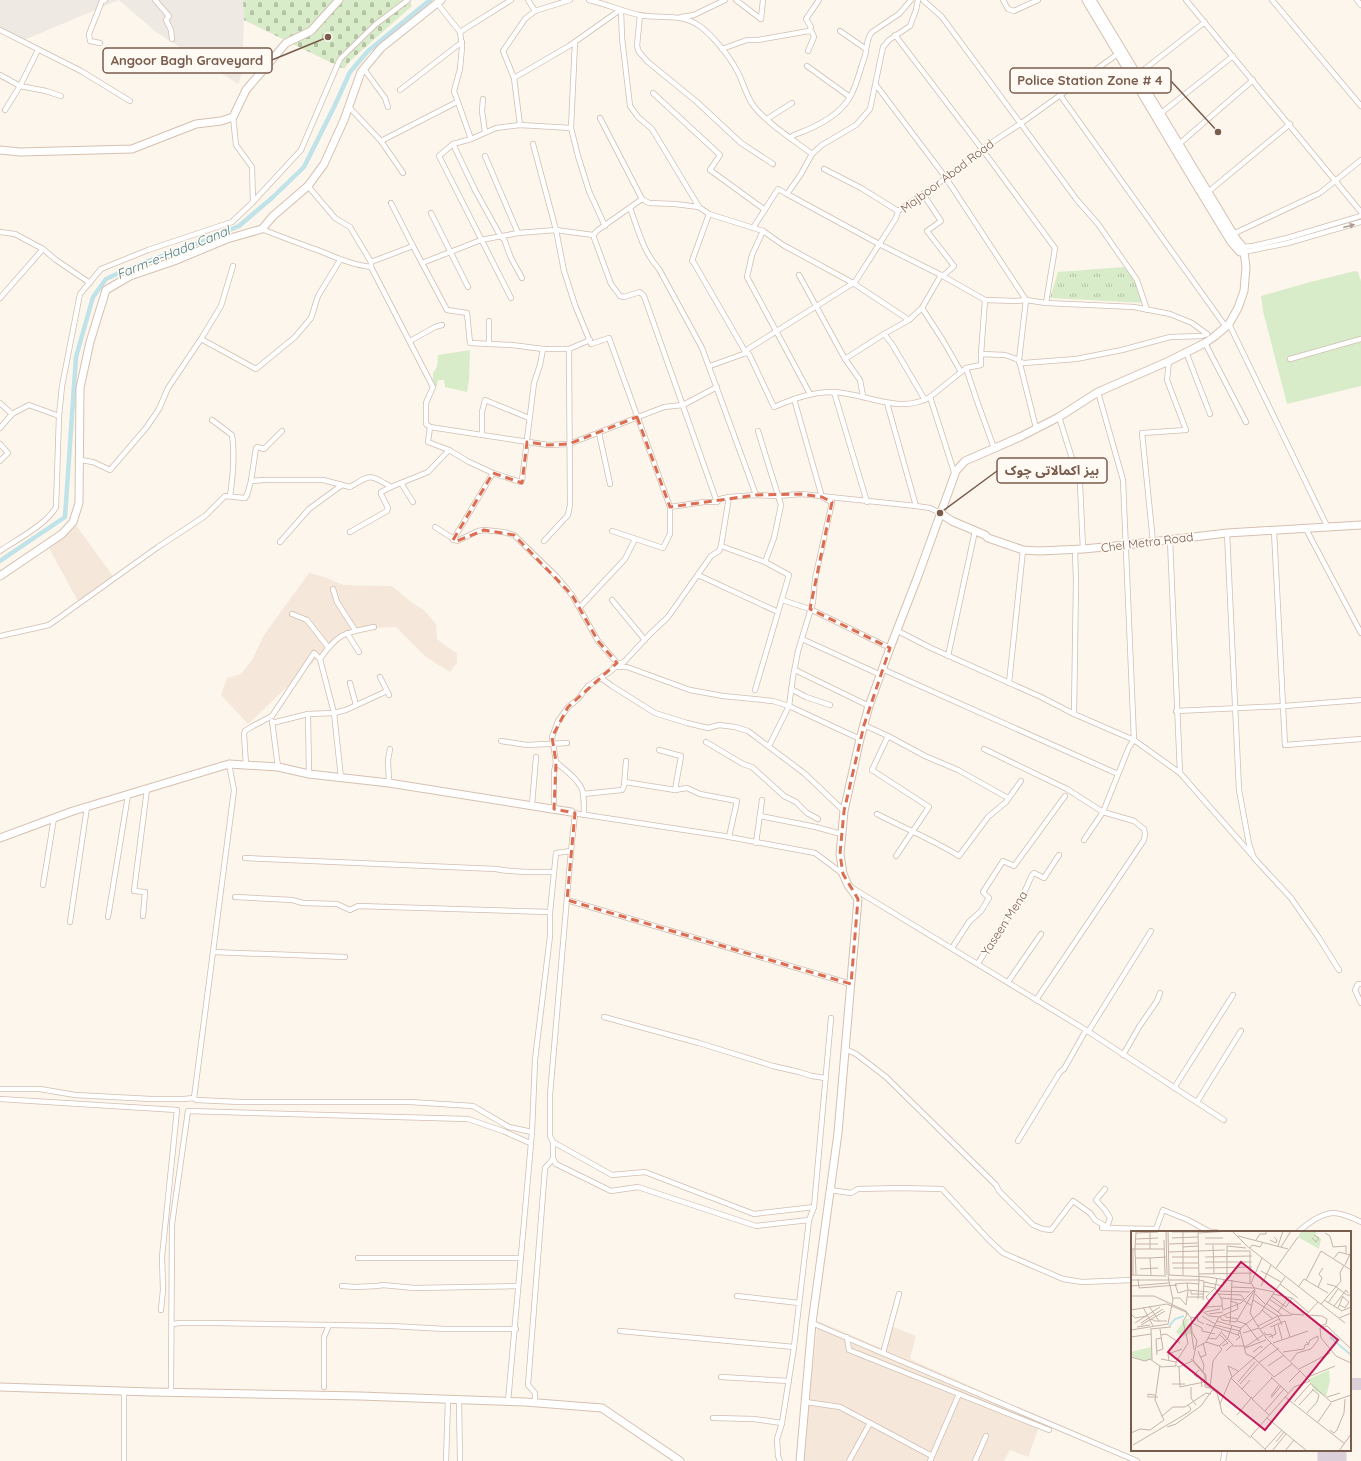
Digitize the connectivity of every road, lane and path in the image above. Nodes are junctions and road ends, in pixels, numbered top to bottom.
1 (105, 0) edge
2 (155, 0) edge
3 (339, 0) edge
4 (408, 0) edge
5 (511, 0) edge
6 (528, 0) edge
7 (570, 0) edge
8 (589, 0) edge
9 (725, 0) edge
10 (736, 0) edge
11 (763, 0) edge
12 (819, 0) edge
13 (918, 0) edge
14 (923, 0) edge
15 (1003, 0) edge
16 (1038, 0) edge
17 (1186, 0) edge
18 (1272, 0) edge
19 (1357, 0) edge
20 (908, 1) edge
21 (1091, 1) edge
22 (439, 2) edge
23 (1361, 5) edge
24 (620, 10) junction
25 (535, 11) junction
26 (640, 15) junction
27 (680, 17) junction
28 (1205, 22) junction
29 (0, 30) edge
30 (809, 31) junction
31 (840, 31) dead end
32 (460, 32) junction
33 (895, 35) junction
34 (172, 39) dead end
35 (462, 42) junction
36 (575, 42) junction
37 (100, 43) dead end
38 (722, 49) junction
39 (866, 49) junction
40 (38, 50) junction
41 (808, 51) dead end
42 (1120, 52) junction
43 (1233, 56) junction
44 (807, 66) dead end
45 (364, 69) junction
46 (0, 75) edge
47 (1137, 75) junction
48 (514, 78) junction
49 (1253, 80) junction
50 (876, 85) junction
51 (20, 86) junction
52 (400, 90) dead end
53 (653, 93) dead end
54 (1060, 95) junction
55 (61, 96) dead end
56 (850, 96) junction
57 (483, 99) dead end
58 (130, 101) dead end
59 (457, 102) junction
60 (792, 103) dead end
61 (1361, 106) edge
62 (349, 107) junction
63 (388, 107) dead end
64 (5, 110) dead end
65 (1160, 114) junction
66 (233, 117) junction
67 (600, 118) dead end
68 (767, 118) junction
69 (1020, 124) junction
70 (1290, 124) junction
71 (520, 125) junction
72 (571, 128) junction
73 (486, 132) junction
74 (790, 138) junction
75 (471, 139) junction
76 (381, 141) junction
77 (453, 144) junction
78 (533, 144) dead end
79 (1178, 145) junction
80 (982, 149) junction
81 (0, 150) edge
82 (812, 154) junction
83 (485, 156) dead end
84 (1361, 160) edge
85 (773, 164) dead end
86 (824, 169) dead end
87 (403, 173) dead end
88 (946, 178) junction
89 (1336, 181) junction
90 (308, 186) junction
91 (1208, 192) junction
92 (787, 194) junction
93 (924, 194) junction
94 (642, 200) junction
95 (253, 202) junction
96 (391, 203) dead end
97 (699, 207) junction
98 (630, 208) junction
99 (764, 210) junction
100 (898, 211) junction
101 (1361, 212) edge
102 (431, 213) dead end
103 (709, 214) junction
104 (1361, 216) edge
105 (1361, 222) edge
106 (604, 226) junction
107 (1332, 227) junction
108 (753, 228) junction
109 (262, 229) junction
110 (556, 230) junction
111 (763, 231) junction
112 (0, 232) edge
113 (518, 233) junction
114 (1233, 234) junction
115 (593, 235) junction
116 (1307, 235) junction
117 (501, 237) junction
118 (1286, 238) junction
119 (481, 240) junction
120 (1288, 243) junction
121 (878, 244) junction
122 (413, 246) junction
123 (43, 248) junction
124 (1243, 249) junction
125 (450, 251) junction
126 (340, 260) junction
127 (371, 262) junction
128 (422, 263) junction
129 (233, 266) dead end
130 (371, 267) junction
131 (941, 275) junction
132 (799, 276) dead end
133 (522, 278) dead end
134 (90, 283) junction
135 (853, 283) junction
136 (468, 287) dead end
137 (0, 298) edge
138 (511, 298) dead end
139 (985, 300) junction
140 (1026, 300) junction
141 (1046, 303) junction
142 (817, 306) junction
143 (922, 308) junction
144 (1147, 310) junction
145 (909, 320) junction
146 (489, 321) dead end
147 (442, 325) dead end
148 (1227, 325) junction
149 (777, 332) junction
150 (884, 334) junction
151 (1210, 336) junction
152 (1361, 338) edge
153 (201, 340) junction
154 (590, 340) junction
155 (410, 342) junction
156 (1205, 343) junction
157 (489, 344) junction
158 (543, 349) junction
159 (569, 349) junction
160 (1186, 352) junction
161 (746, 353) junction
162 (981, 354) junction
163 (845, 359) junction
164 (1290, 359) dead end
165 (1019, 360) junction
166 (1169, 361) junction
167 (710, 366) junction
168 (966, 368) junction
169 (961, 372) junction
170 (717, 387) junction
171 (834, 392) junction
172 (1098, 392) junction
173 (810, 394) junction
174 (863, 396) junction
175 (930, 397) junction
176 (794, 399) junction
177 (925, 400) junction
178 (0, 403) edge
179 (887, 403) junction
180 (683, 405) junction
181 (12, 414) junction
182 (1210, 414) dead end
183 (59, 416) junction
184 (637, 417) junction
185 (1059, 417) junction
186 (529, 418) junction
187 (212, 420) dead end
188 (1246, 422) dead end
189 (430, 427) junction
190 (0, 428) edge
191 (1036, 428) junction
192 (282, 431) dead end
193 (758, 431) dead end
194 (599, 433) junction
195 (482, 434) junction
196 (527, 442) junction
197 (0, 444) edge
198 (569, 444) junction
199 (994, 448) junction
200 (449, 450) junction
201 (80, 460) junction
202 (0, 461) edge
203 (493, 473) junction
204 (955, 475) junction
205 (251, 481) junction
206 (402, 483) junction
207 (610, 484) dead end
208 (342, 486) junction
209 (391, 487) junction
210 (756, 495) junction
211 (230, 496) junction
212 (777, 496) junction
213 (729, 497) junction
214 (822, 497) junction
215 (413, 502) dead end
216 (717, 502) junction
217 (867, 502) junction
218 (916, 506) junction
219 (670, 507) junction
220 (940, 513) junction
221 (1361, 525) edge
222 (435, 527) dead end
223 (1328, 528) junction
224 (1306, 529) junction
225 (612, 531) dead end
226 (1274, 531) junction
227 (350, 532) dead end
228 (976, 532) junction
229 (1227, 533) junction
230 (635, 539) junction
231 (453, 540) junction
232 (1170, 540) junction
233 (280, 542) dead end
234 (544, 542) dead end
235 (1152, 542) junction
236 (1126, 545) junction
237 (721, 546) junction
238 (1083, 549) junction
239 (0, 550) edge
240 (1023, 550) junction
241 (1075, 550) junction
242 (766, 562) junction
243 (698, 575) junction
244 (0, 576) edge
245 (333, 589) dead end
246 (612, 600) dead end
247 (782, 600) junction
248 (580, 607) junction
249 (810, 609) junction
250 (778, 612) junction
251 (292, 614) dead end
252 (374, 627) dead end
253 (355, 630) junction
254 (896, 630) junction
255 (347, 633) junction
256 (1361, 633) edge
257 (0, 636) edge
258 (802, 639) junction
259 (645, 640) junction
260 (328, 647) junction
261 (890, 648) junction
262 (359, 652) dead end
263 (948, 656) junction
264 (320, 659) junction
265 (616, 665) junction
266 (795, 670) junction
267 (882, 672) junction
268 (380, 677) dead end
269 (602, 678) junction
270 (350, 683) dead end
271 (1009, 683) junction
272 (791, 689) junction
273 (755, 690) dead end
274 (1361, 700) edge
275 (356, 705) junction
276 (830, 705) dead end
277 (789, 706) junction
278 (869, 706) junction
279 (1284, 706) junction
280 (1234, 708) junction
281 (1176, 711) junction
282 (334, 712) junction
283 (308, 714) junction
284 (1074, 714) junction
285 (272, 716) junction
286 (272, 723) junction
287 (864, 725) junction
288 (888, 736) junction
289 (860, 739) junction
290 (1361, 739) edge
291 (1134, 740) junction
292 (501, 741) dead end
293 (706, 742) dead end
294 (567, 743) dead end
295 (553, 744) junction
296 (769, 746) junction
297 (390, 749) dead end
298 (984, 749) dead end
299 (659, 750) dead end
300 (536, 757) dead end
301 (626, 761) dead end
302 (556, 762) junction
303 (229, 764) junction
304 (246, 766) junction
305 (278, 767) junction
306 (1180, 773) junction
307 (309, 774) junction
308 (1118, 774) junction
309 (341, 778) junction
310 (1020, 781) dead end
311 (625, 782) junction
312 (390, 783) junction
313 (147, 789) junction
314 (676, 790) junction
315 (583, 794) junction
316 (128, 795) junction
317 (1065, 796) dead end
318 (1008, 798) junction
319 (762, 800) dead end
320 (532, 805) junction
321 (87, 807) junction
322 (554, 809) junction
323 (844, 811) junction
324 (1103, 812) junction
325 (573, 813) junction
326 (877, 814) dead end
327 (584, 815) junction
328 (760, 816) junction
329 (54, 818) junction
330 (818, 819) dead end
331 (912, 832) junction
332 (841, 834) junction
333 (728, 837) junction
334 (0, 838) edge
335 (1084, 840) dead end
336 (756, 843) junction
337 (570, 851) junction
338 (1059, 855) dead end
339 (896, 856) dead end
340 (245, 858) dead end
341 (1254, 858) junction
342 (554, 872) junction
343 (843, 874) junction
344 (43, 885) dead end
345 (848, 885) junction
346 (235, 897) dead end
347 (567, 900) junction
348 (550, 912) junction
349 (143, 916) dead end
350 (108, 917) dead end
351 (70, 922) dead end
352 (1151, 931) dead end
353 (1041, 934) dead end
354 (952, 948) junction
355 (213, 952) junction
356 (345, 957) dead end
357 (978, 963) junction
358 (1339, 970) dead end
359 (1008, 982) junction
360 (851, 984) junction
361 (1361, 984) edge
362 (1160, 993) dead end
363 (1233, 995) dead end
364 (1036, 1000) junction
365 (1361, 1003) edge
366 (604, 1017) dead end
367 (831, 1018) dead end
368 (1087, 1031) junction
369 (1241, 1031) dead end
370 (845, 1049) junction
371 (1123, 1055) junction
372 (824, 1078) junction
373 (1174, 1088) junction
374 (0, 1089) edge
375 (194, 1098) junction
376 (0, 1100) edge
377 (1196, 1102) junction
378 (1224, 1120) dead end
379 (532, 1132) junction
380 (1018, 1141) dead end
381 (553, 1142) junction
382 (530, 1143) junction
383 (552, 1160) junction
384 (1105, 1189) dead end
385 (830, 1190) junction
386 (814, 1207) junction
387 (809, 1220) junction
388 (1361, 1222) edge
389 (1102, 1228) dead end
390 (1208, 1231) edge
391 (1300, 1231) edge
392 (358, 1258) dead end
393 (521, 1258) junction
394 (1131, 1280) edge
395 (342, 1286) dead end
396 (518, 1286) junction
397 (899, 1294) dead end
398 (736, 1296) dead end
399 (800, 1303) junction
400 (160, 1310) dead end
401 (812, 1322) junction
402 (172, 1324) junction
403 (329, 1325) junction
404 (516, 1329) junction
405 (620, 1331) dead end
406 (847, 1337) junction
407 (794, 1347) junction
408 (883, 1353) junction
409 (720, 1377) dead end
410 (788, 1381) junction
411 (0, 1387) edge
412 (324, 1387) dead end
413 (124, 1391) junction
414 (171, 1393) junction
415 (959, 1394) junction
416 (448, 1400) junction
417 (459, 1401) junction
418 (508, 1402) junction
419 (806, 1402) junction
420 (535, 1403) junction
421 (713, 1418) dead end
422 (782, 1423) junction
423 (870, 1423) junction
424 (1048, 1430) dead end
425 (986, 1436) dead end
426 (1225, 1451) edge
427 (931, 1459) edge
428 (124, 1461) edge
429 (446, 1461) edge
430 (460, 1461) edge
431 (680, 1461) edge
432 (780, 1461) edge
433 (801, 1461) edge
434 (849, 1461) edge
435 (975, 1461) edge
436 (1137, 1461) edge
437 (1223, 1461) edge

1 - 37 street
2 - 34 street
3 - 66 street
4 - 95 street
5 - 32 street
6 - 25 street
7 - 25 street
8 - 24 street
9 - 27 street
10 - 11 street
12 - 30 street
13 - 33 street
14 - 69 street
15 - 16 street
17 - 28 street
18 - 61 street
19 - 23 street
20 - 39 street
21 - 42 street
22 - 32 street
22 - 45 street
24 - 26 street
24 - 36 street
24 - 97 street
25 - 48 street
26 - 27 street
26 - 85 street
27 - 38 street
28 - 43 street
28 - 47 street
29 - 40 street
30 - 38 street
30 - 41 street
31 - 39 street
32 - 35 street
33 - 50 street
33 - 80 street
35 - 52 street
35 - 59 street
36 - 48 street
36 - 72 street
38 - 68 street
39 - 56 street
40 - 51 street
40 - 58 street
42 - 47 street
42 - 54 street, Majboor Abad Road
42 - 124 street
43 - 49 street
43 - 65 street
44 - 56 street
45 - 62 street
45 - 63 street
46 - 51 street
47 - 65 street
48 - 71 street
49 - 70 street
49 - 79 street
50 - 82 street
50 - 88 street
51 - 55 street
51 - 64 street
53 - 99 street
54 - 69 street, Majboor Abad Road
54 - 148 street
56 - 74 street
57 - 73 street
59 - 75 street
59 - 76 street
60 - 68 street
62 - 76 street
62 - 90 street
65 - 79 street
66 - 81 street
66 - 95 street
67 - 94 street
68 - 74 street
69 - 80 street, Majboor Abad Road
69 - 144 street
70 - 89 street
70 - 91 street
71 - 72 street
71 - 73 street
72 - 106 street
73 - 75 street
74 - 82 street
75 - 77 street
76 - 87 street
77 - 117 street
77 - 119 street
78 - 110 street
79 - 91 street
80 - 88 street, Majboor Abad Road
80 - 141 street
82 - 92 street
83 - 113 street
84 - 89 street
86 - 100 street
88 - 93 street, Majboor Abad Road
88 - 140 street
89 - 101 street
89 - 114 street
90 - 109 street
90 - 127 street
91 - 114 street
92 - 99 street
92 - 121 street
93 - 100 street, Majboor Abad Road
93 - 131 street
94 - 97 street
94 - 98 street
95 - 134 street
96 - 122 street
97 - 103 street
98 - 106 street
98 - 167 street
99 - 108 street
100 - 121 street, Majboor Abad Road
102 - 125 street
103 - 108 street
103 - 161 street
104 - 107 street
107 -> 105 street
106 - 115 street
107 - 116 street
108 - 111 street
109 - 126 street
109 - 201 street
110 - 113 street
110 - 115 street
110 - 154 street
111 - 135 street
111 - 149 street
112 - 123 street
113 - 117 street
114 - 124 street
115 - 180 street
116 - 118 street
116 - 120 street
117 - 119 street
117 - 133 street
118 - 120 street
118 - 124 street
119 - 125 street
119 - 138 street
120 - 124 street
121 - 131 street
121 - 135 street, Majboor Abad Road
122 - 127 street
122 - 128 street
123 - 134 street
123 - 137 street
124 - 148 street
125 - 128 street
125 - 136 street
126 - 130 street
126 - 153 street
127 - 130 street
128 - 157 street
129 - 153 street
130 - 155 street
131 - 139 street
131 - 143 street
132 - 142 street
134 - 183 street
135 - 142 street, Majboor Abad Road
135 - 145 street
139 - 140 street
139 - 162 street
140 - 141 street
140 - 165 street
141 - 144 street
142 - 149 street, Majboor Abad Road
142 - 163 street
143 - 145 street
143 - 169 street
144 - 151 street
145 - 150 street
146 - 157 street
147 - 155 street
148 - 151 street
148 - 223 street
149 - 161 street, Majboor Abad Road
149 - 173 street
150 - 163 street
150 - 177 street
151 - 156 street
151 - 165 street
152 - 164 street
153 - 201 street
154 - 159 street
154 - 184 street
155 - 189 street
156 - 160 street
156 - 188 street
157 - 158 street
158 - 159 street
158 - 186 street
159 - 198 street
160 - 166 street
160 - 182 street
161 - 167 street, Majboor Abad Road
161 - 176 street
162 - 165 street
162 - 168 street
163 - 174 street
165 - 191 street
166 - 172 street
166 - 235 street
167 - 170 street
168 - 169 street
168 - 199 street
169 - 175 street
170 - 180 street
170 - 210 street
171 - 173 street
171 - 174 street
171 - 217 street
172 - 185 street
172 - 236 street
173 - 176 street
174 - 179 street
175 - 177 street
175 - 204 street
176 - 214 street
177 - 179 street
178 - 181 street
179 - 218 street
180 - 184 street
180 - 216 street
181 - 183 street
181 - 190 street
183 - 239 street
184 - 194 street
184 - 219 street
185 - 191 street
185 - 238 street
186 - 195 street
186 - 196 street
187 - 211 street
189 - 195 street
189 - 200 street
191 - 199 street
192 - 205 street
193 - 212 street
194 - 198 street
194 - 207 street
195 - 196 street
196 - 198 street
196 - 203 street
197 - 202 street
198 - 234 street
199 - 204 street
200 - 203 street
200 - 206 street
201 - 244 street
203 - 231 street
204 - 220 street
205 - 208 street
205 - 211 street
206 - 209 street
206 - 215 street
208 - 209 street
208 - 233 street
209 - 227 street
210 - 212 street
210 - 213 street
211 - 257 street
212 - 214 street
212 - 242 street
213 - 216 street
213 - 237 street
214 - 217 street
214 - 249 street
216 - 219 street
217 - 218 street
218 - 220 street
219 - 230 street
220 - 228 street, Chel Metra Road
220 - 254 street
221 - 223 street, Chel Metra Road
222 - 231 street
223 - 224 street, Chel Metra Road
224 - 226 street, Chel Metra Road
224 - 256 street
225 - 230 street
226 - 229 street, Chel Metra Road
226 - 279 street
228 - 240 street, Chel Metra Road
228 - 263 street
229 - 232 street, Chel Metra Road
229 - 280 street
230 - 248 street
231 - 248 street
232 - 235 street, Chel Metra Road
232 - 281 street
235 - 236 street, Chel Metra Road
236 - 238 street, Chel Metra Road
236 - 291 street
237 - 242 street
237 - 243 street
238 - 241 street, Chel Metra Road
240 - 241 street, Chel Metra Road
240 - 271 street
241 - 284 street
242 - 247 street
243 - 250 street
243 - 259 street
245 - 253 street
246 - 259 street
247 - 249 street
247 - 250 street
248 - 265 street
249 - 258 street
249 - 261 street
250 - 273 street
251 - 260 street
252 - 253 street
253 - 255 street
254 - 261 street
254 - 263 street
255 - 260 street
255 - 262 street
258 - 266 street
258 - 267 street
259 - 265 street
260 - 264 street
261 - 267 street
263 - 271 street
264 - 282 street
264 - 285 street
265 - 269 street
265 - 277 street
266 - 272 street
266 - 278 street
267 - 278 street
267 - 308 street
268 - 275 street
269 - 295 street
269 - 296 street
270 - 275 street
271 - 284 street
272 - 276 street
272 - 277 street
274 - 279 street
275 - 282 street
277 - 289 street
277 - 296 street
278 - 287 street
279 - 280 street
279 - 290 street
280 - 281 street
280 - 341 street
281 - 306 street
282 - 283 street
282 - 309 street
283 - 286 street
283 - 307 street
284 - 291 street
285 - 286 street
285 - 304 street
286 - 305 street
287 - 288 street
287 - 289 street
288 - 318 street
288 - 331 street
289 - 323 street
291 - 306 street
291 - 308 street
292 - 295 street
293 - 330 street
294 - 295 street
295 - 302 street
296 - 323 street
297 - 312 street
298 - 324 street
299 - 314 street
300 - 320 street
301 - 311 street
302 - 315 street
302 - 322 street
303 - 304 street
303 - 313 street
303 - 355 street
304 - 305 street
305 - 307 street
306 - 341 street
307 - 309 street
308 - 324 street
309 - 312 street
310 - 318 street
311 - 314 street
311 - 315 street
312 - 320 street
313 - 316 street
313 - 349 street
314 - 333 street
315 - 327 street
316 - 321 street
316 - 350 street
317 - 354 street
318 - 331 street
319 - 328 street
320 - 322 street
321 - 329 street
321 - 351 street
322 - 325 street
323 - 332 street
324 - 335 street
324 - 364 street
325 - 327 street
325 - 337 street
326 - 331 street
327 - 333 street
328 - 332 street
328 - 336 street
329 - 334 street
329 - 344 street
331 - 339 street
332 - 343 street
333 - 336 street
336 - 343 street
337 - 342 street
337 - 347 street
338 - 357 street, Yaseen Mena
340 - 342 street
341 - 358 street
342 - 348 street
343 - 345 street
345 - 354 street
345 - 360 street
346 - 348 street
347 - 360 street
347 - 381 street
348 - 379 street
352 - 368 street
353 - 359 street
354 - 357 street
355 - 356 street
355 - 375 street
357 - 359 street
359 - 364 street
360 - 370 street
361 - 365 street
362 - 371 street
363 - 373 street
364 - 368 street
366 - 372 street
367 - 372 street
368 - 371 street
368 - 380 street
369 - 377 street
370 - 384 street
370 - 385 street
371 - 373 street
372 - 386 street
373 - 377 street
374 - 375 street
375 - 379 street
376 - 400 street
377 - 378 street
379 - 382 street
381 - 383 street
381 - 386 street
382 - 393 street
382 - 402 street
383 - 387 street
383 - 420 street
385 - 394 street
385 - 401 street
386 - 387 street
387 - 399 street
388 - 391 street
389 - 390 street
392 - 393 street
393 - 396 street
395 - 396 street
396 - 404 street
397 - 408 street
398 - 399 street
399 - 407 street
401 - 406 street
401 - 419 street
402 - 403 street
402 - 414 street
403 - 404 street
403 - 412 street
404 - 418 street
405 - 407 street
406 - 408 street
406 - 415 street
407 - 410 street
408 - 436 street
409 - 410 street
410 - 422 street
411 - 413 street
413 - 414 street
413 - 428 street
414 - 416 street
415 - 424 street
415 - 427 street
416 - 417 street
416 - 429 street
417 - 418 street
417 - 430 street
418 - 420 street
419 - 423 street
419 - 433 street
420 - 431 street
421 - 422 street
422 - 432 street
423 - 427 street
423 - 434 street
425 - 435 street
426 - 437 street

